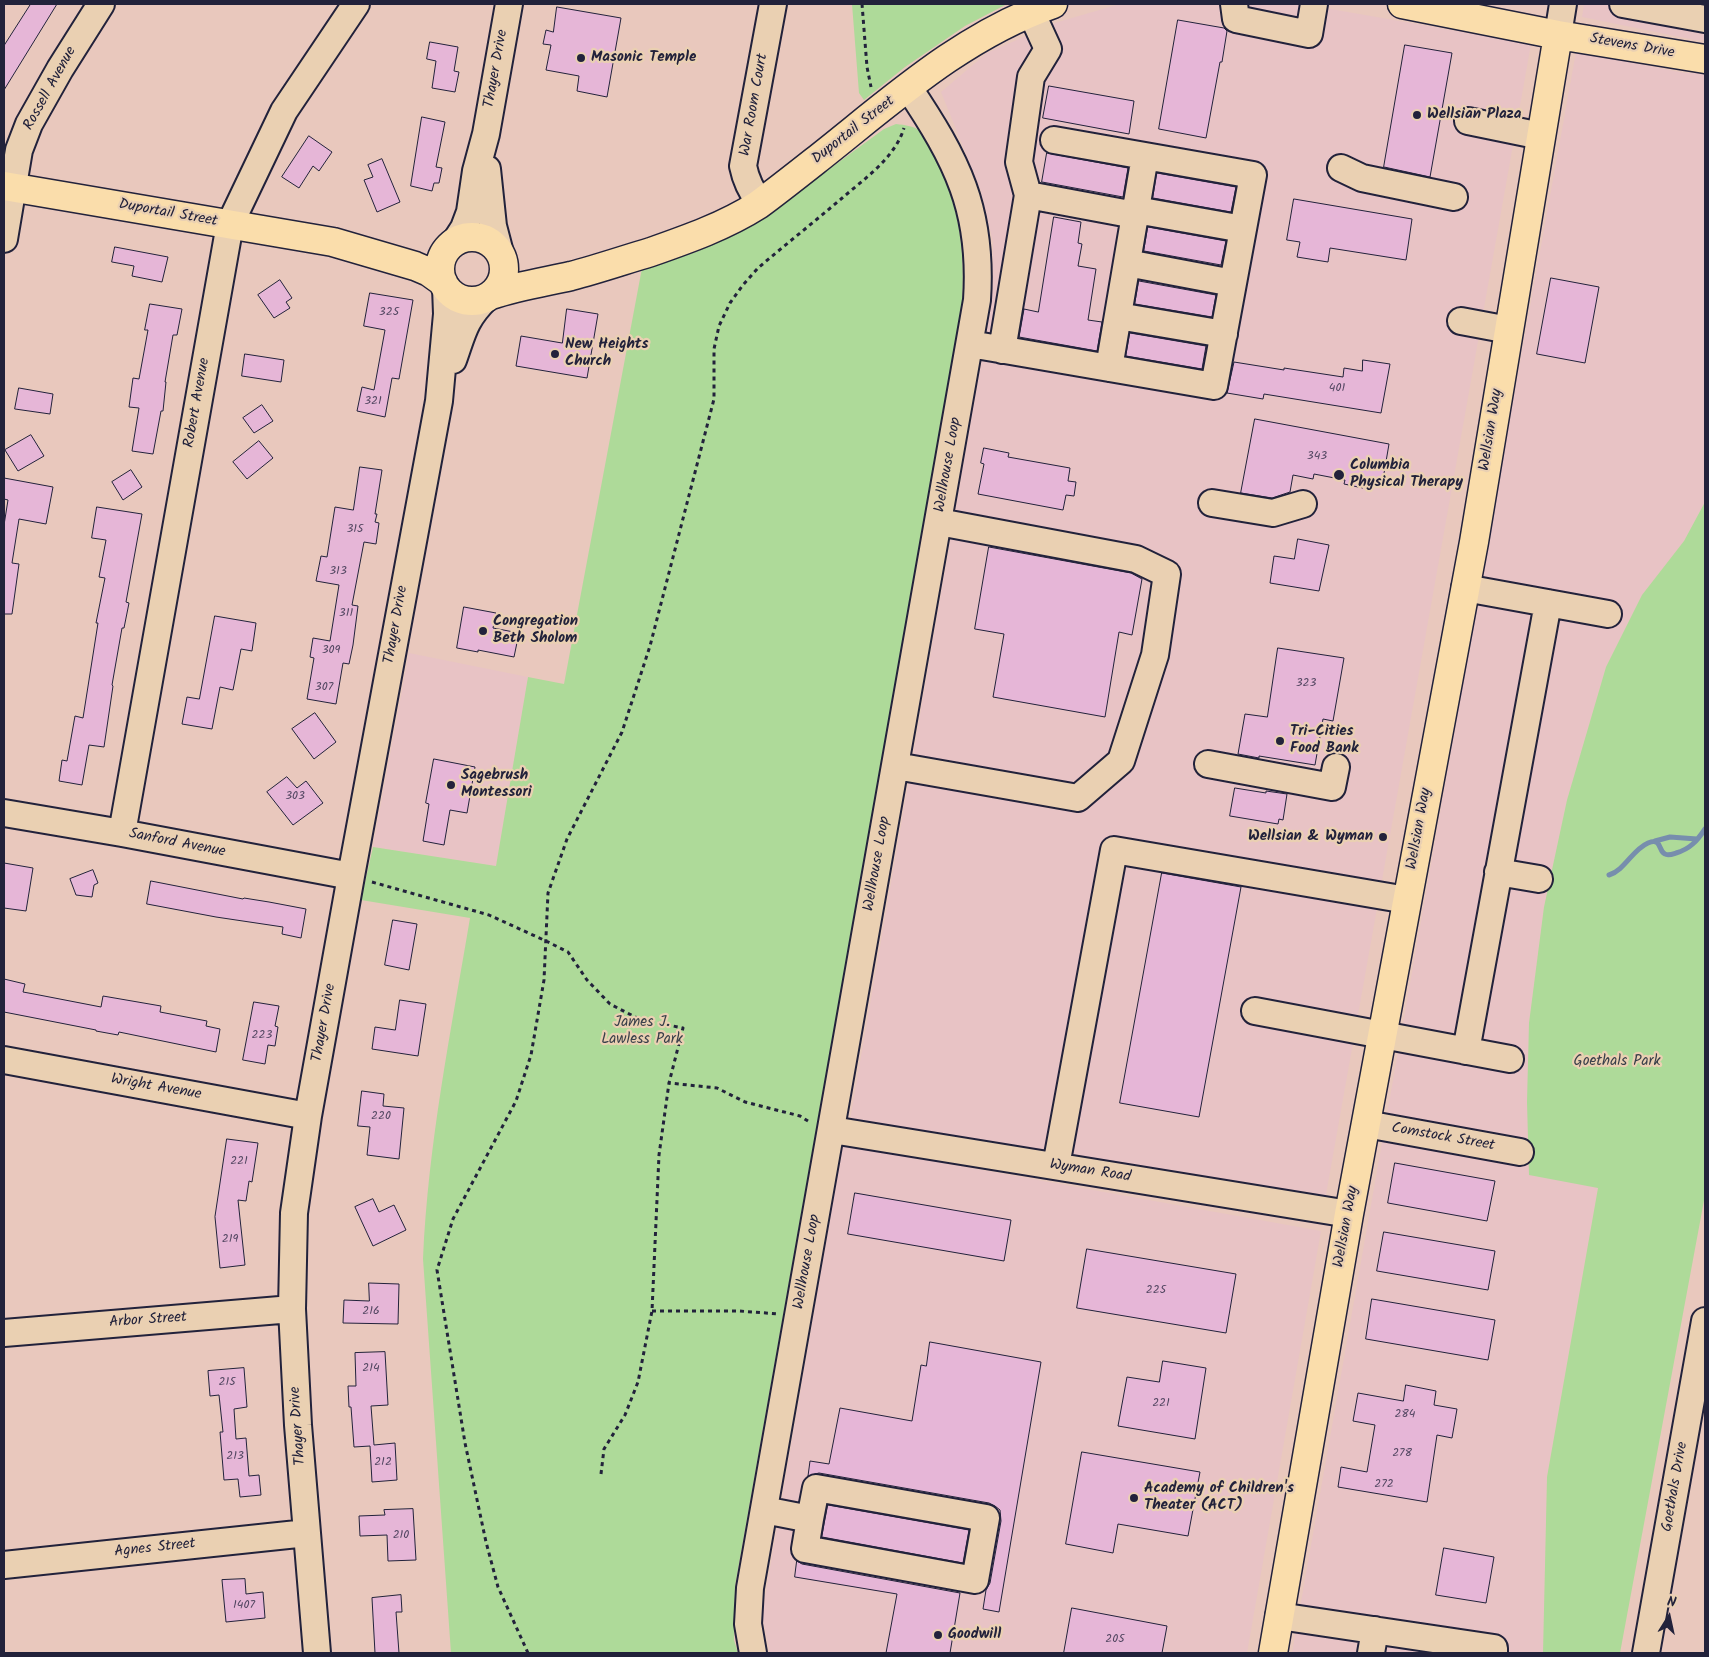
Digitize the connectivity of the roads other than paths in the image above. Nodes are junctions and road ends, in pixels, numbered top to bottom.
1 (101, 4) edge
2 (356, 4) edge
3 (509, 4) edge
4 (773, 4) edge
5 (1234, 4) edge
6 (1314, 4) edge
7 (1402, 4) edge
8 (1563, 4) edge
9 (1624, 4) edge
10 (1042, 8) edge
11 (1705, 19) edge
12 (1558, 35) junction
13 (1705, 59) edge
14 (908, 87) junction
15 (1468, 121) dead end
16 (486, 134) junction
17 (1541, 136) junction
18 (1054, 140) dead end
19 (1145, 156) junction
20 (1341, 168) dead end
21 (8, 186) edge
22 (1028, 196) junction
23 (1454, 197) dead end
24 (760, 203) junction
25 (1136, 212) junction
26 (230, 224) junction
27 (1243, 229) junction
28 (4, 239) edge
29 (332, 242) junction
30 (453, 243) junction
31 (652, 251) junction
32 (500, 252) junction
33 (1127, 263) junction
34 (1233, 283) junction
35 (444, 285) junction
36 (488, 297) junction
37 (1118, 316) junction
38 (1461, 321) dead end
39 (1509, 330) junction
40 (1224, 334) junction
41 (970, 344) junction
42 (1002, 350) junction
43 (1109, 368) junction
44 (439, 400) junction
45 (1212, 503) dead end
46 (1303, 504) dead end
47 (939, 522) junction
48 (1465, 588) junction
49 (1548, 603) junction
50 (1608, 614) dead end
51 (1208, 764) dead end
52 (896, 766) junction
53 (1336, 767) dead end
54 (4, 813) edge
55 (122, 834) junction
56 (1498, 872) junction
57 (358, 879) junction
58 (1539, 879) dead end
59 (1407, 900) junction
60 (1255, 1011) dead end
61 (1382, 1036) junction
62 (1466, 1051) junction
63 (1510, 1059) dead end
64 (4, 1060) edge
65 (308, 1116) junction
66 (1366, 1124) junction
67 (832, 1130) junction
68 (1520, 1152) dead end
69 (1056, 1166) junction
70 (1349, 1214) junction
71 (292, 1310) junction
72 (1705, 1321) edge
73 (4, 1333) edge
74 (764, 1510) junction
75 (810, 1519) junction
76 (307, 1533) junction
77 (4, 1565) edge
78 (1280, 1616) junction
79 (1373, 1642) edge
80 (317, 1653) edge
81 (754, 1653) edge
82 (1273, 1653) edge
83 (1494, 1653) edge
84 (1646, 1653) edge

1 - 21 street, Rossell Avenue
2 - 26 street, Robert Avenue
3 - 16 street, Thayer Drive
4 - 24 street, War Room Court
5 - 6 street
7 - 12 main road
8 - 12 street, Wellsian Way
9 - 11 street
10 - 14 main road, Duportail Street
10 - 22 street
12 - 13 main road, Stevens Drive
12 - 17 main road, Wellsian Way
14 - 24 main road, Duportail Street
14 - 41 street, Wellhouse Loop
15 - 17 street
16 - 30 street, Thayer Drive
16 - 32 street, Thayer Drive
17 - 39 main road, Wellsian Way
18 - 19 street
19 - 25 street
19 - 27 street
20 - 23 street
21 - 26 main road, Duportail Street
21 - 28 street, Rossell Avenue
22 - 25 street
22 - 42 street
24 - 31 main road, Duportail Street
25 - 27 street
25 - 33 street
26 - 29 main road, Duportail Street
26 - 55 street, Robert Avenue
27 - 34 street
29 - 30 main road, Duportail Street
29 - 35 main road, Duportail Street
30 - 32 main road
30 - 35 main road
31 - 32 main road, Duportail Street
31 - 36 main road, Duportail Street
32 - 36 main road
33 - 34 street
33 - 37 street
34 - 40 street
35 - 36 main road
35 - 44 street, Thayer Drive
36 - 44 street, Thayer Drive
37 - 40 street
37 - 43 street
38 - 39 street
39 - 48 main road, Wellsian Way
40 - 43 street
41 - 42 street
41 - 47 street, Wellhouse Loop
42 - 43 street
44 - 57 street, Thayer Drive
45 - 46 street
47 - 52 street, Wellhouse Loop
47 - 52 street
48 - 49 street
48 - 59 main road, Wellsian Way
49 - 50 street
49 - 56 street
51 - 53 street
52 - 67 street, Wellhouse Loop
54 - 55 street, Sanford Avenue
55 - 57 street, Sanford Avenue
56 - 58 street
56 - 62 street
57 - 65 street, Thayer Drive
59 - 61 main road, Wellsian Way
59 - 69 street
60 - 61 street
61 - 62 street
61 - 66 main road, Wellsian Way
62 - 63 street
64 - 65 street, Wright Avenue
65 - 71 street, Thayer Drive
66 - 68 street, Comstock Street
66 - 70 main road, Wellsian Way
67 - 69 street, Wyman Road
67 - 74 street, Wellhouse Loop
69 - 70 street, Wyman Road
70 - 78 main road, Wellsian Way
71 - 73 street, Arbor Street
71 - 76 street, Thayer Drive
72 - 84 street, Goethals Drive
74 - 75 street
74 - 81 street, Wellhouse Loop
75 - 75 street
76 - 77 street, Agnes Street
76 - 80 street, Thayer Drive
78 - 79 street
78 - 82 main road, Wellsian Way
79 - 83 street

